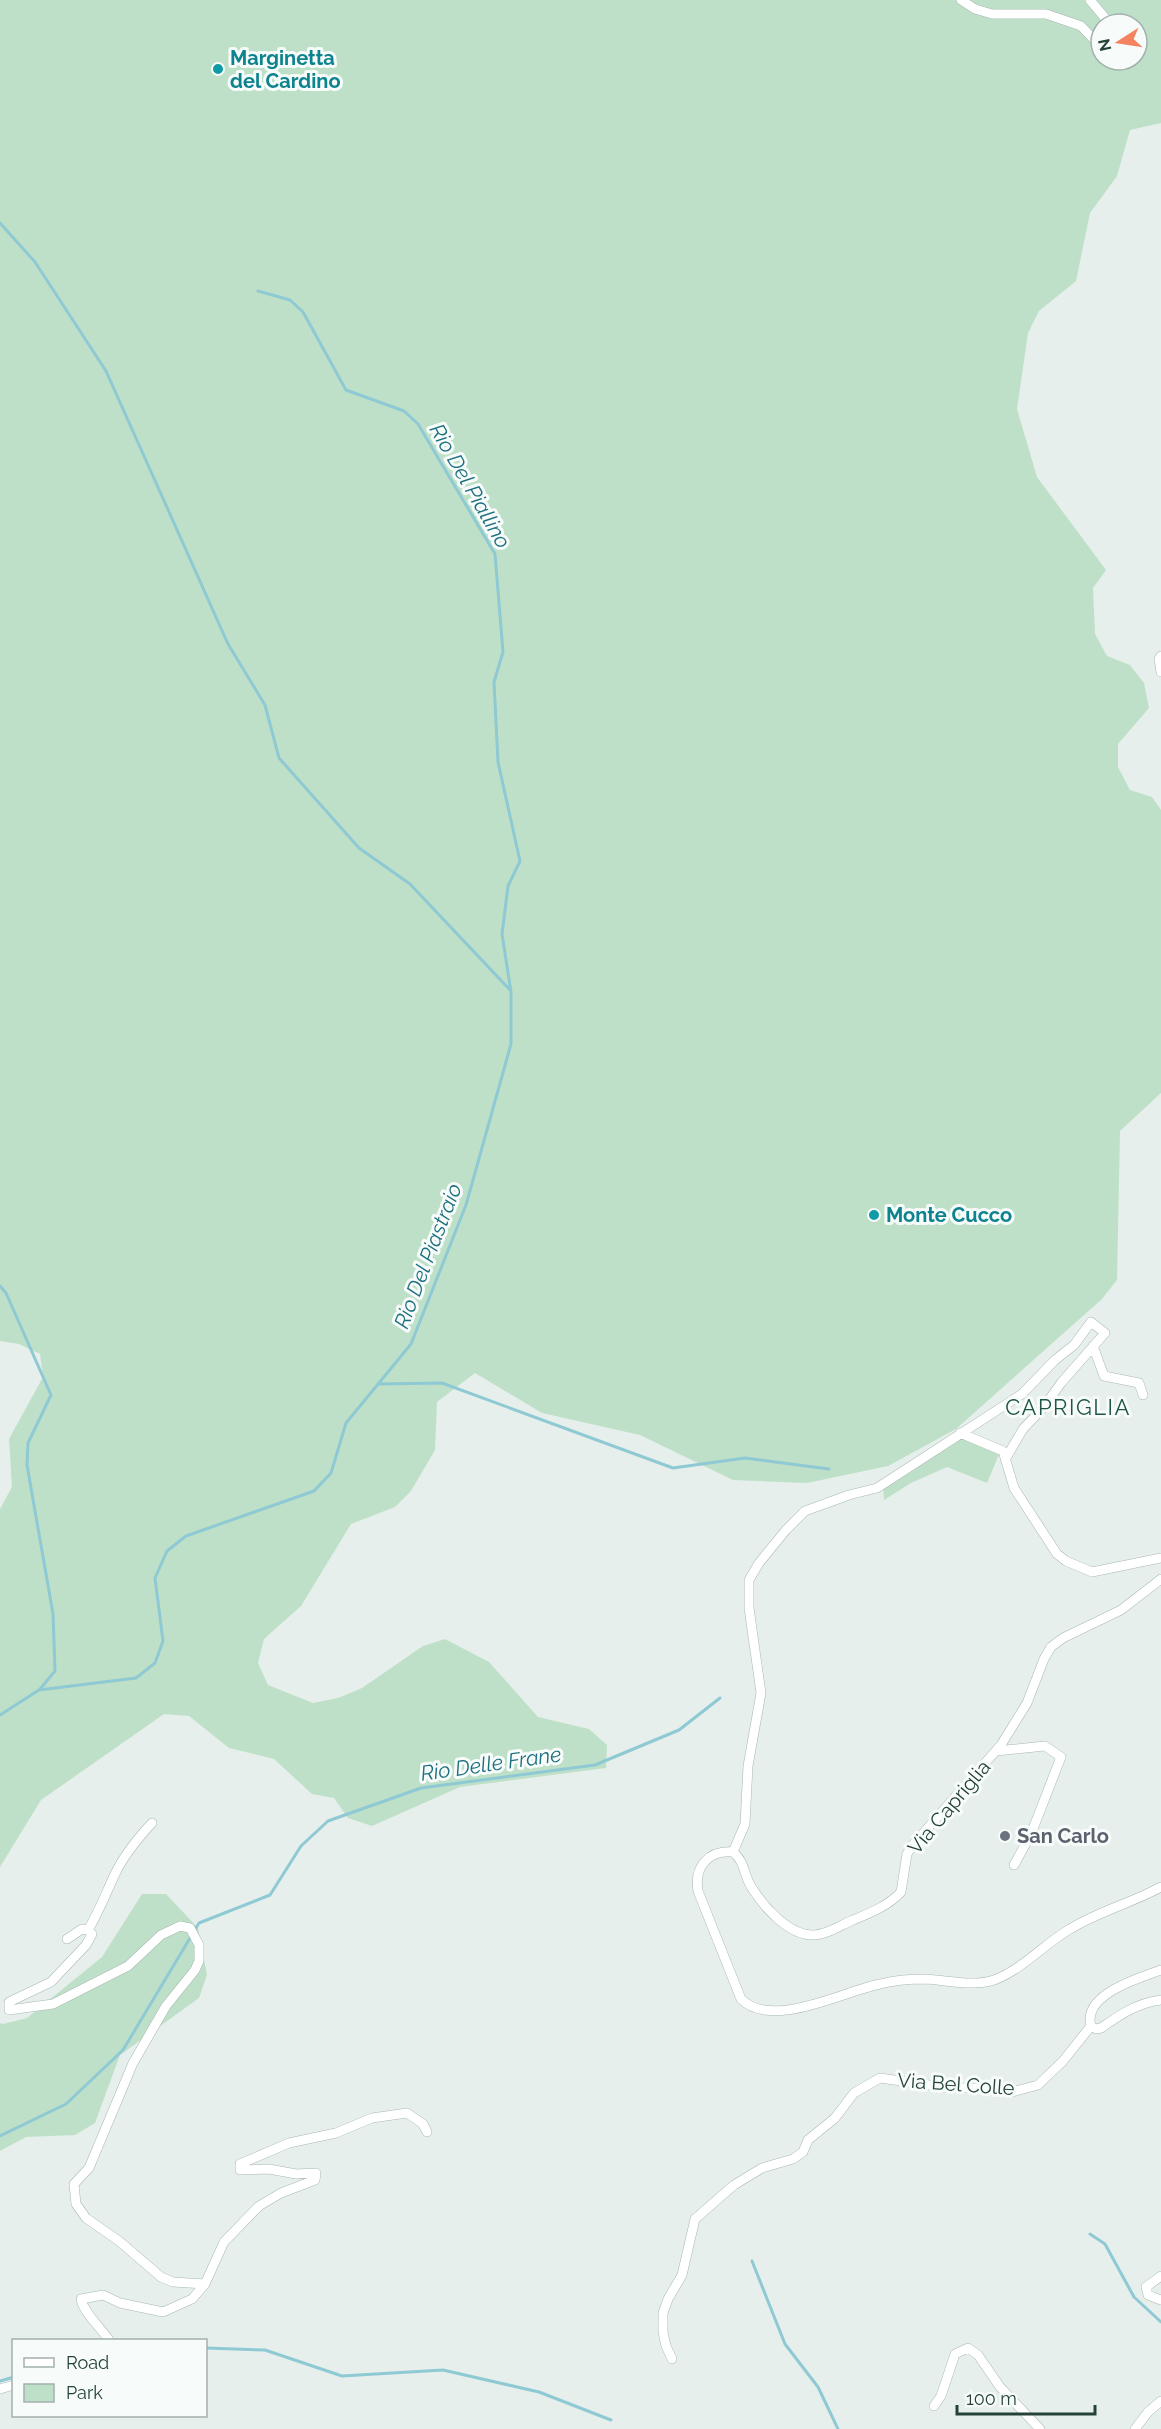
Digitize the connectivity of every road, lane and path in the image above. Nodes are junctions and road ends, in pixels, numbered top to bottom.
1 (960, 0) edge
2 (1090, 0) edge
3 (1100, 12) edge
4 (1089, 34) edge
5 (1161, 656) edge
6 (1161, 672) edge
7 (1093, 1346) junction
8 (1143, 1395) dead end
9 (960, 1433) junction
10 (1006, 1458) junction
11 (1161, 1558) edge
12 (1161, 1579) edge
13 (996, 1751) junction
14 (152, 1823) dead end
15 (733, 1852) junction
16 (1014, 1865) dead end
17 (1161, 1887) edge
18 (88, 1930) junction
19 (67, 1939) dead end
20 (1161, 1970) edge
21 (1161, 2000) edge
22 (1091, 2026) junction
23 (427, 2132) dead end
24 (1161, 2276) edge
25 (205, 2284) junction
26 (1161, 2300) edge
27 (108, 2339) edge
28 (672, 2359) dead end
29 (1161, 2402) edge
30 (934, 2406) dead end
31 (1040, 2429) edge
32 (1135, 2429) edge

1 - 4 street
2 - 3 street
5 - 6 street
7 - 8 street
7 - 9 street
7 - 10 street
9 - 10 street
9 - 15 street
10 - 11 street
12 - 13 street, Via Capriglia
13 - 15 street, Via Capriglia
13 - 16 street
14 - 18 street
15 - 17 street
18 - 19 street
18 - 25 street
20 - 22 street
21 - 22 street
22 - 28 street, Via Bel Colle
23 - 25 street
24 - 26 street
25 - 27 street
29 - 32 street
30 - 31 street

